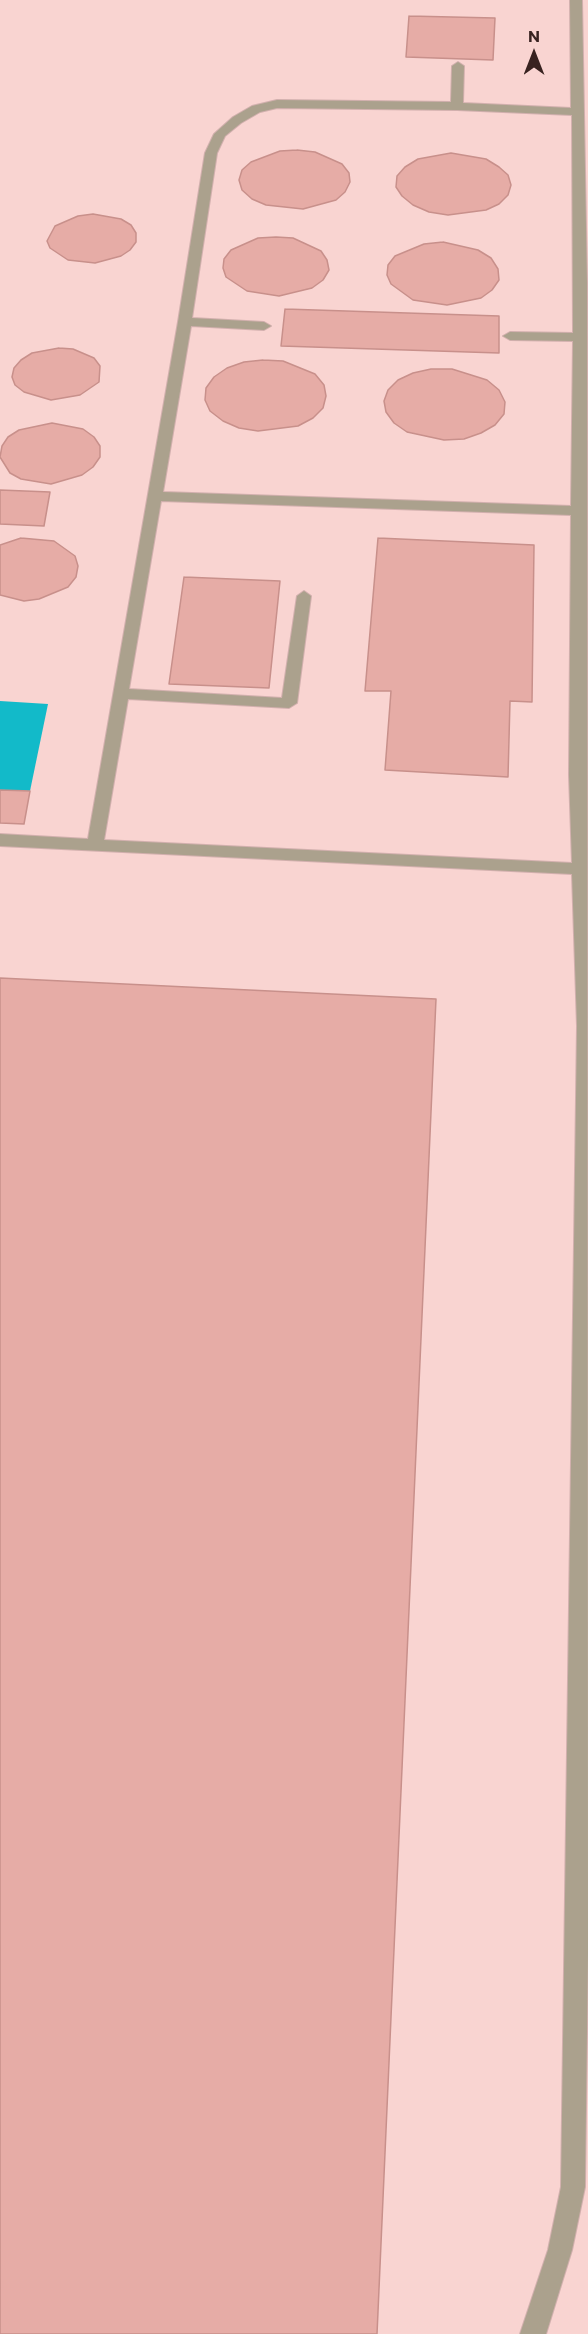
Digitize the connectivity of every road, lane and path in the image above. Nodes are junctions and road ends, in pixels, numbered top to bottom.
1 (576, 0) edge
2 (458, 66) dead end
3 (457, 106) junction
4 (578, 112) junction
5 (185, 322) junction
6 (264, 326) dead end
7 (510, 336) dead end
8 (579, 337) junction
9 (154, 496) junction
10 (578, 511) junction
11 (304, 596) dead end
12 (122, 694) junction
13 (583, 830) edge
14 (0, 840) edge
15 (95, 844) junction
16 (580, 869) junction
17 (587, 1026) edge
18 (532, 2334) edge

1 - 4 lane
2 - 3 lane
3 - 4 lane
3 - 5 lane
4 - 8 lane
5 - 6 lane
5 - 9 lane
7 - 8 lane
8 - 10 lane
9 - 10 lane
9 - 12 lane
10 - 13 lane
11 - 12 lane
12 - 15 lane
13 - 16 lane
14 - 15 lane
15 - 16 lane
16 - 17 lane
17 - 18 lane

